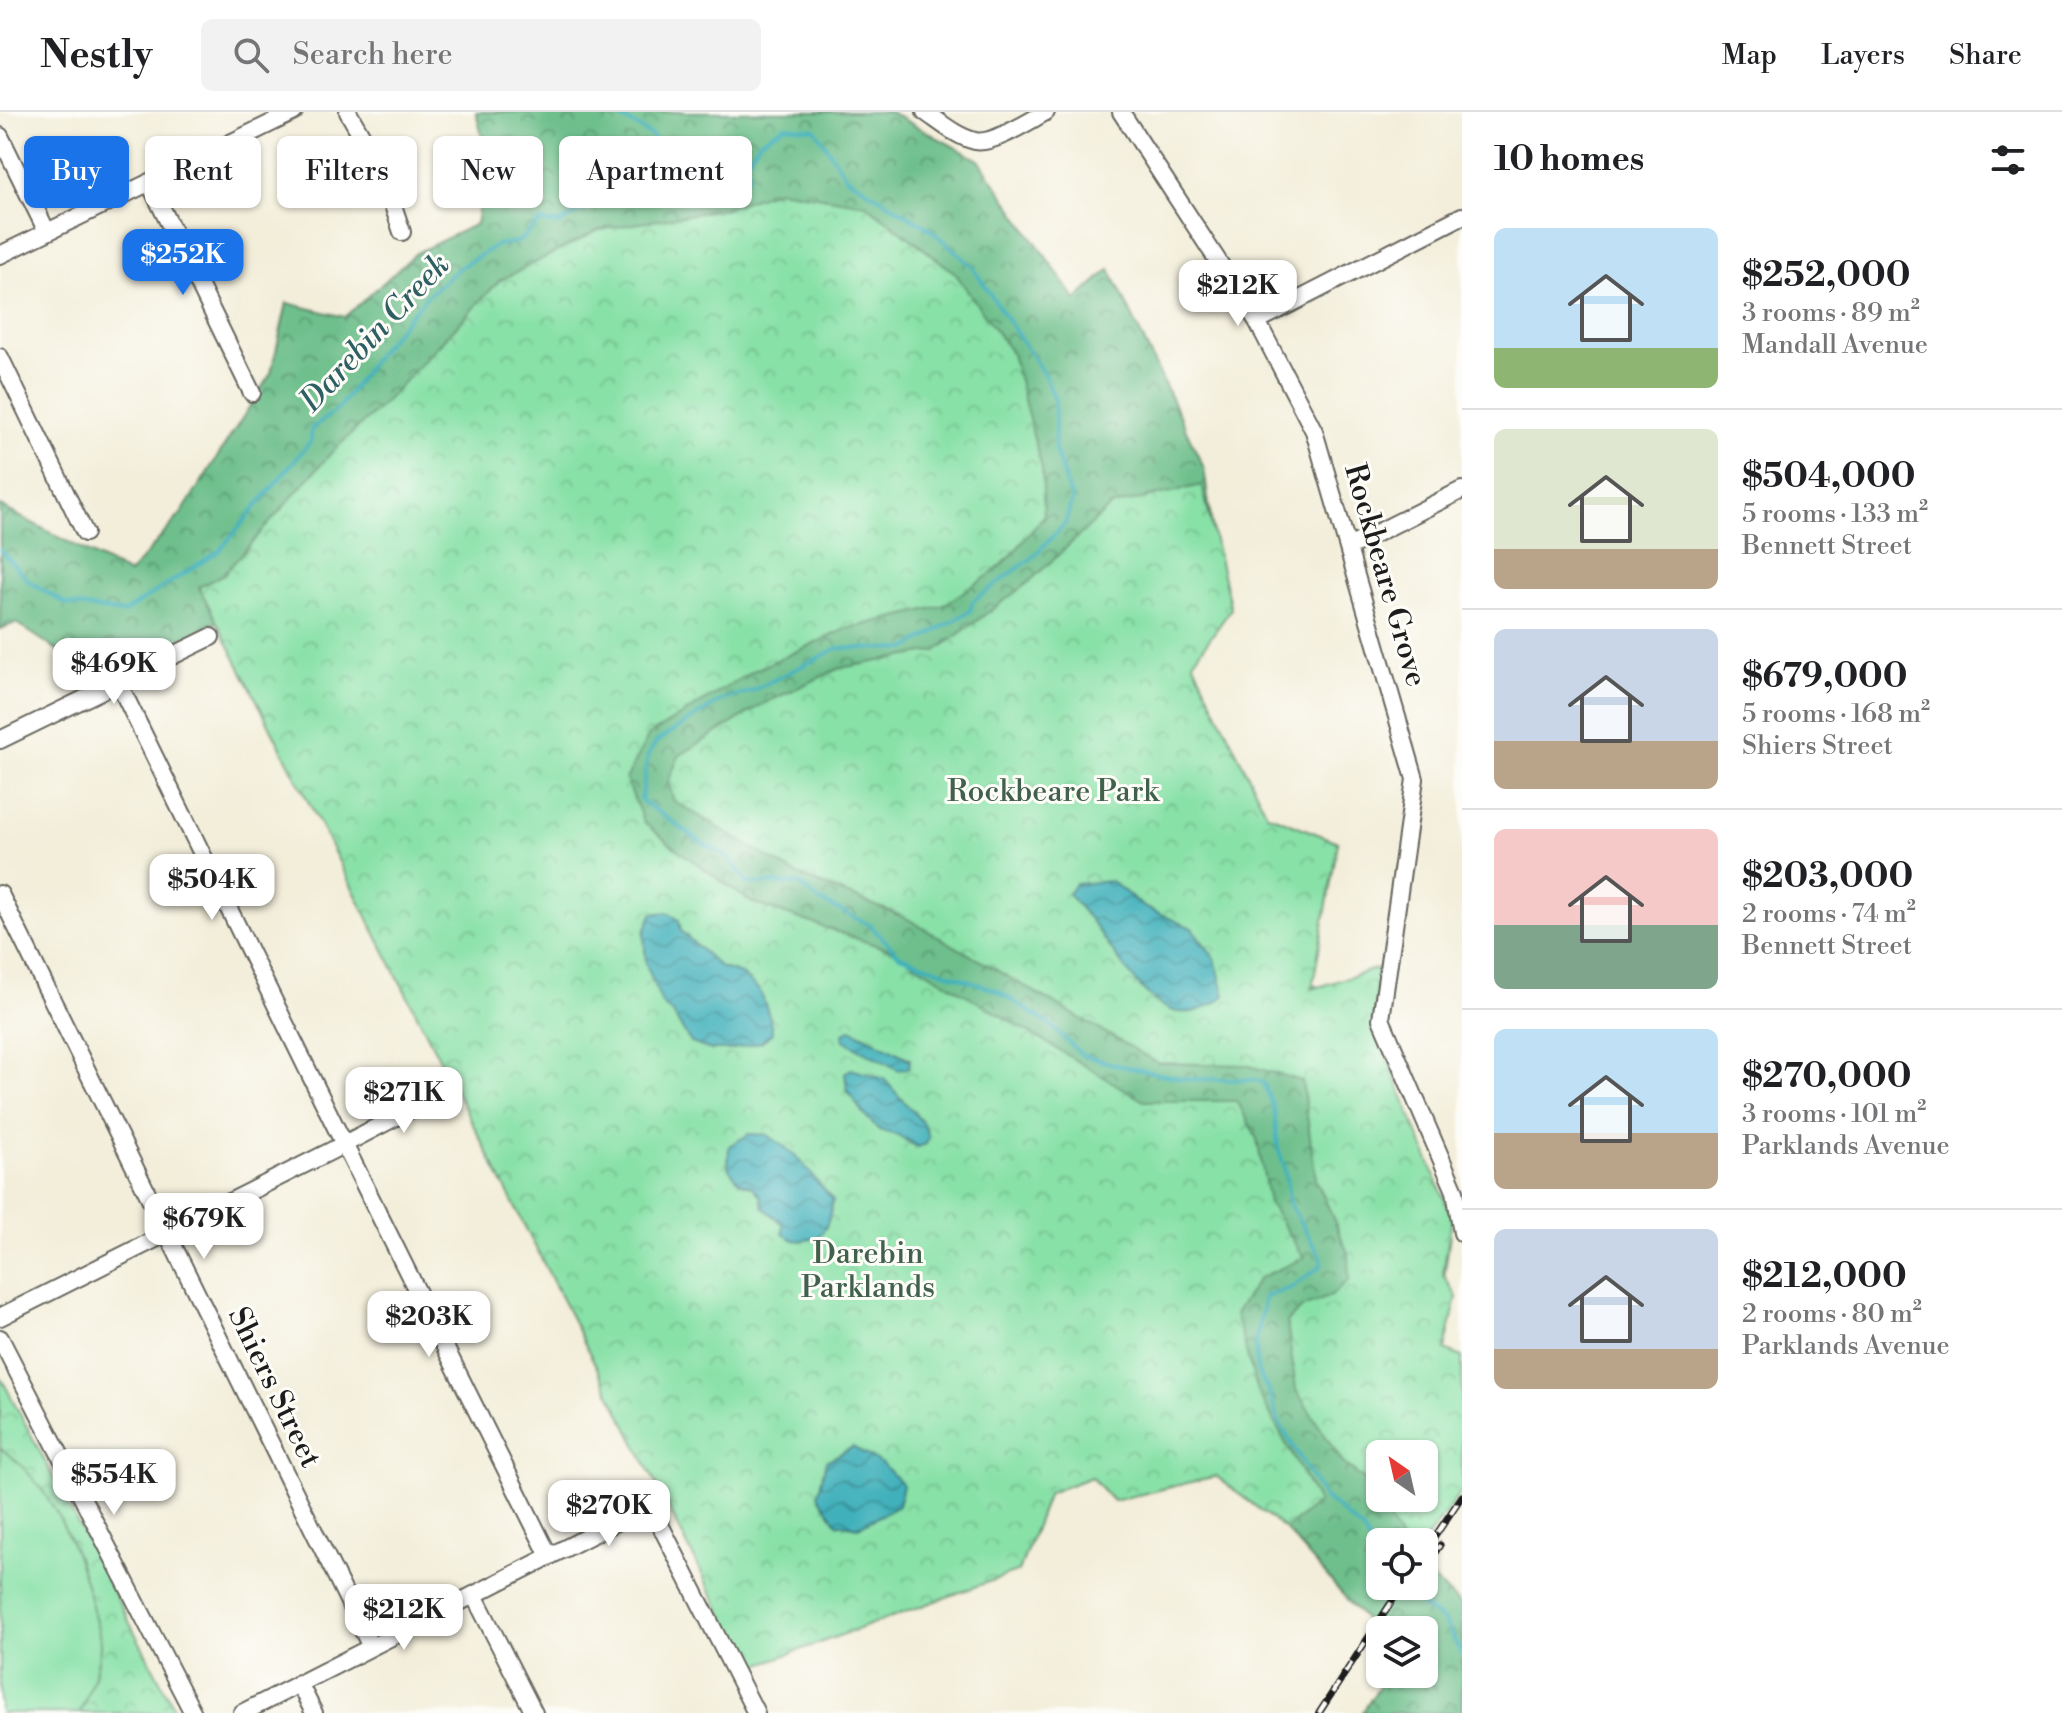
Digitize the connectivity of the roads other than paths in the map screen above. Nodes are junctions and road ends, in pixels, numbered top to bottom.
1 (348, 112) edge
2 (925, 112) edge
3 (1046, 112) edge
4 (1121, 112) edge
5 (282, 114) edge
6 (0, 136) edge
7 (239, 136) edge
8 (145, 184) edge
9 (162, 208) edge
10 (1462, 216) edge
11 (47, 232) junction
12 (402, 232) dead end
13 (0, 255) edge
14 (1257, 321) junction
15 (0, 357) edge
16 (252, 393) dead end
17 (1462, 490) edge
18 (85, 533) dead end
19 (1349, 547) junction
20 (211, 637) dead end
21 (118, 682) junction
22 (0, 740) edge
23 (0, 894) edge
24 (446, 1091) dead end
25 (344, 1144) junction
26 (168, 1232) junction
27 (1462, 1233) edge
28 (0, 1317) edge
29 (0, 1338) edge
30 (549, 1556) junction
31 (474, 1595) junction
32 (371, 1647) junction
33 (299, 1683) junction
34 (193, 1713) edge
35 (242, 1713) edge
36 (314, 1713) edge
37 (534, 1713) edge
38 (756, 1713) edge

1 - 12 street
2 - 3 street
4 - 14 street, Rockbeare Grove
5 - 7 street
6 - 11 street
8 - 11 street
9 - 16 street
10 - 14 street
11 - 13 street
14 - 19 street, Rockbeare Grove
15 - 18 street
17 - 19 street
19 - 27 street, Rockbeare Grove
20 - 21 street
21 - 22 street
21 - 25 street
23 - 26 street, Shiers Street
24 - 25 street
25 - 26 street
25 - 30 street
26 - 28 street
26 - 32 street, Shiers Street
29 - 34 street
30 - 31 street
30 - 38 street
31 - 32 street
31 - 37 street
32 - 33 street
33 - 35 street
33 - 36 street

